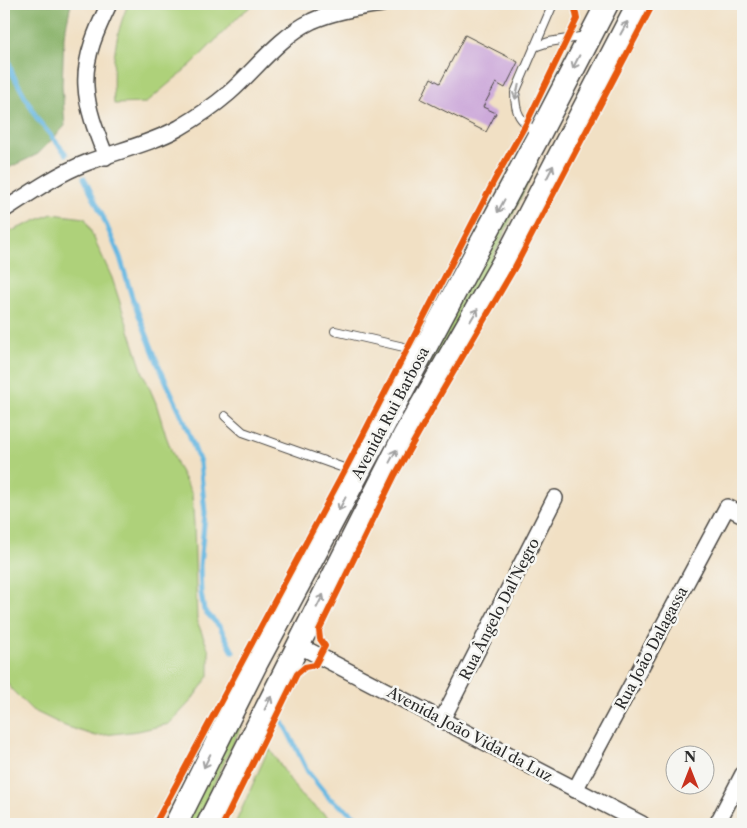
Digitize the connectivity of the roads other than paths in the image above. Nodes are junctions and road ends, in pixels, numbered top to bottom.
1 (109, 4) edge
2 (382, 4) edge
3 (553, 4) edge
4 (607, 4) edge
5 (638, 4) edge
6 (590, 35) junction
7 (534, 47) junction
8 (539, 135) junction
9 (106, 157) junction
10 (4, 210) edge
11 (335, 330) dead end
12 (423, 352) junction
13 (225, 416) dead end
14 (358, 473) junction
15 (555, 498) dead end
16 (743, 515) edge
17 (298, 645) junction
18 (442, 720) junction
19 (743, 774) edge
20 (575, 790) junction
21 (176, 824) edge
22 (208, 824) edge
23 (642, 824) edge
24 (717, 824) edge

1 - 9 street
2 - 9 street
3 - 7 lane
4 - 6 main road, Avenida Rui Barbosa
17 -> 5 main road, Avenida Rui Barbosa
6 - 7 lane
6 -> 8 main road, Avenida Rui Barbosa
7 -> 8 lane
8 -> 12 main road, Avenida Rui Barbosa
9 - 10 street
11 - 12 lane
12 - 14 main road, Avenida Rui Barbosa
13 - 14 lane
14 -> 21 main road, Avenida Rui Barbosa
15 - 18 street, Rua Ângelo Dal'Negro
16 - 20 street, Rua João Dalagassa
17 - 18 street, Avenida João Vidal da Luz
22 -> 17 main road, Avenida Rui Barbosa
18 - 20 street, Avenida João Vidal da Luz
19 - 24 street
20 - 23 street, Avenida João Vidal da Luz

